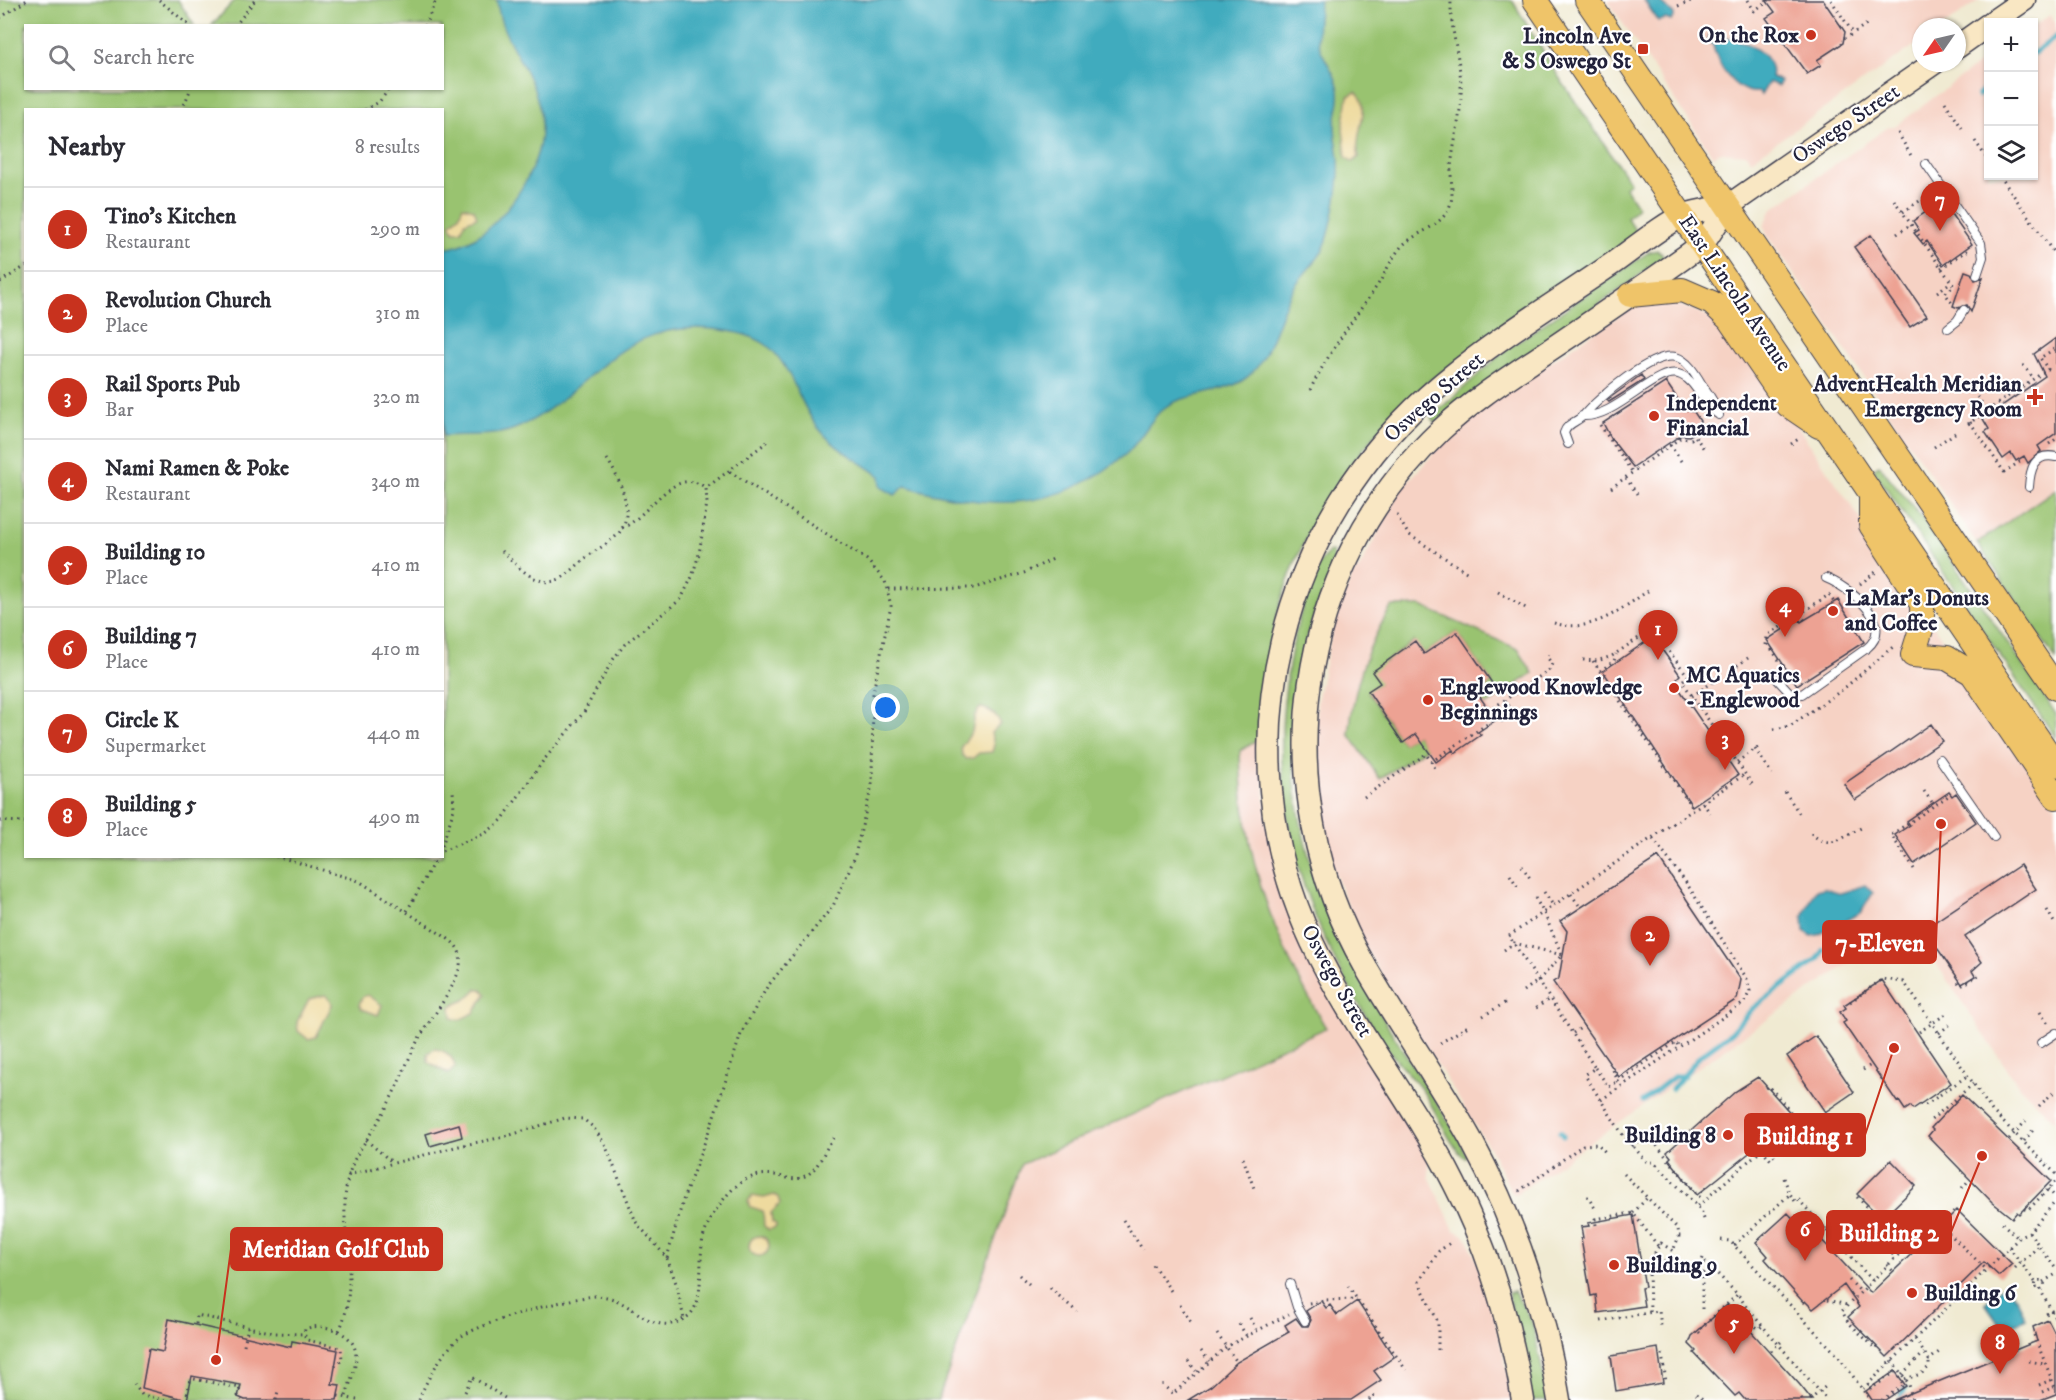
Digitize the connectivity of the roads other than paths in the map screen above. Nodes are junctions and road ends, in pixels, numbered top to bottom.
1 (1535, 0) edge
2 (1587, 0) edge
3 (2024, 0) edge
4 (1998, 18) edge
5 (1984, 28) edge
6 (1966, 41) edge
7 (1921, 72) edge
8 (1926, 164) dead end
9 (1728, 206) junction
10 (1683, 216) junction
11 (1702, 244) junction
12 (1977, 275) dead end
13 (1630, 295) junction
14 (1960, 310) road end
15 (1948, 328) dead end
16 (1582, 416) junction
17 (1832, 435) junction
18 (1568, 444) dead end
19 (2056, 456) edge
20 (2029, 487) dead end
21 (1871, 493) junction
22 (1826, 578) dead end
23 (1778, 680) dead end
24 (2056, 688) edge
25 (1940, 759) dead end
26 (2056, 765) edge
27 (2056, 797) edge
28 (1994, 837) dead end
29 (2054, 1032) edge
30 (2042, 1043) dead end
31 (1290, 1284) dead end
32 (1305, 1321) dead end
33 (1523, 1400) edge
34 (1559, 1400) edge

1 - 10 main road, East Lincoln Avenue
2 - 9 main road, East Lincoln Avenue
3 - 4 main road
5 - 6 main road
7 - 9 main road, Oswego Street
8 - 12 lane
9 - 10 main road, Oswego Street
9 - 11 main road, Oswego Street
9 - 24 main road, East Lincoln Avenue
10 - 11 main road, East Lincoln Avenue
10 - 33 main road, Oswego Street
11 - 13 main road, Oswego Street
11 - 17 main road, East Lincoln Avenue
13 - 17 main road
13 - 34 main road, Oswego Street
14 - 15 lane
16 - 16 lane
16 - 18 lane
17 - 21 main road, East Lincoln Avenue
19 - 20 lane
21 - 26 main road, East Lincoln Avenue
21 - 27 main road
22 - 23 lane
25 - 28 lane
29 - 30 lane
31 - 32 lane

